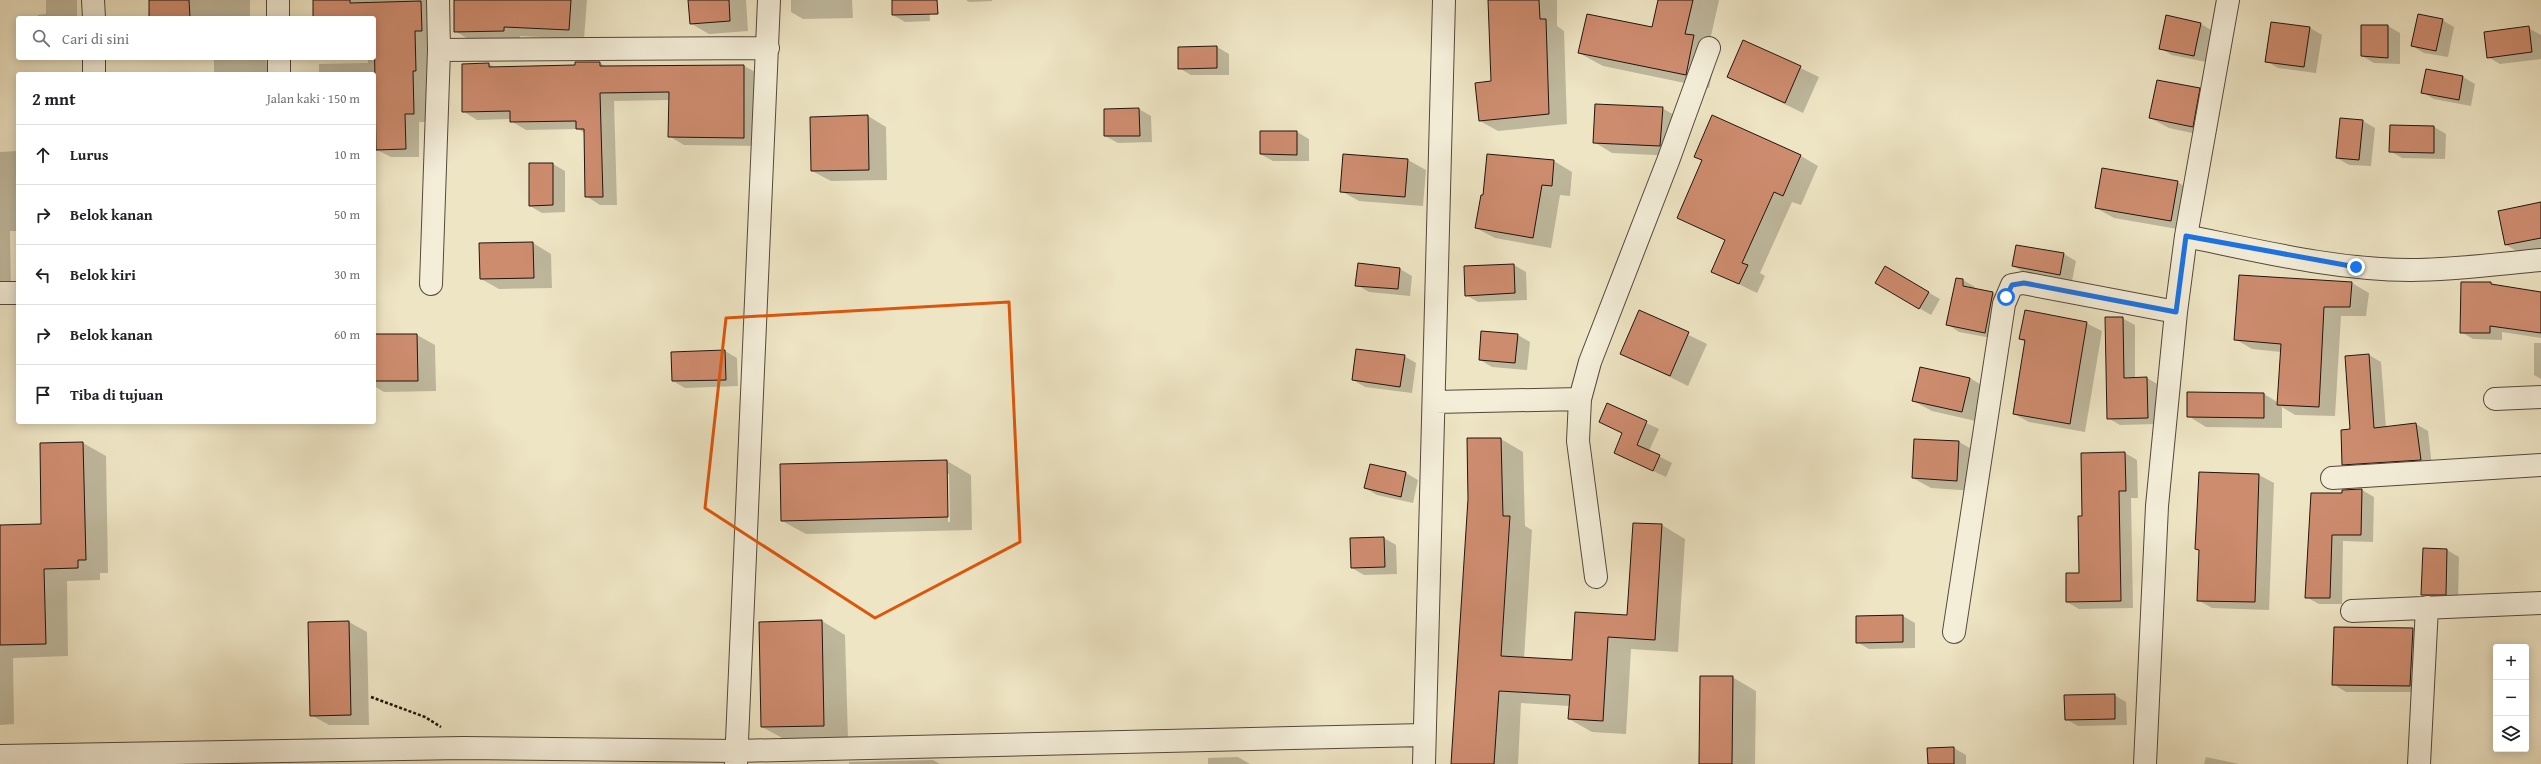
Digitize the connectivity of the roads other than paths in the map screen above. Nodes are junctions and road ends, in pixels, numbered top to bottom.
1 (94, 0) edge
2 (278, 0) edge
3 (438, 0) edge
4 (770, 0) edge
5 (1444, 0) edge
6 (2228, 0) edge
7 (94, 16) edge
8 (278, 16) edge
9 (768, 48) junction
10 (1709, 48) dead end
11 (439, 50) junction
12 (94, 60) edge
13 (279, 60) edge
14 (94, 72) edge
15 (279, 72) edge
16 (2186, 236) junction
17 (2541, 260) edge
18 (431, 284) dead end
19 (0, 293) edge
20 (16, 293) edge
21 (2176, 312) junction
22 (2541, 397) edge
23 (1580, 399) junction
24 (2495, 399) dead end
25 (1435, 402) junction
26 (2541, 465) edge
27 (2332, 478) dead end
28 (1596, 577) dead end
29 (2541, 603) edge
30 (2427, 607) junction
31 (2352, 611) dead end
32 (1954, 632) dead end
33 (1424, 735) junction
34 (0, 756) edge
35 (736, 757) edge
36 (1424, 764) edge
37 (2145, 764) edge
38 (2419, 764) edge

1 - 7 street
2 - 8 street
3 - 11 street
4 - 9 street
5 - 25 street
6 - 16 street
9 - 11 street
9 - 35 street
10 - 23 street
11 - 18 street
12 - 14 street
13 - 15 street
16 - 17 street
16 - 21 street
19 - 20 street
21 - 32 street
21 - 37 street
22 - 24 street
23 - 25 street
23 - 28 street
25 - 33 street
26 - 27 street
29 - 30 street
30 - 31 street
30 - 38 street
33 - 35 street
33 - 36 street
34 - 35 street

